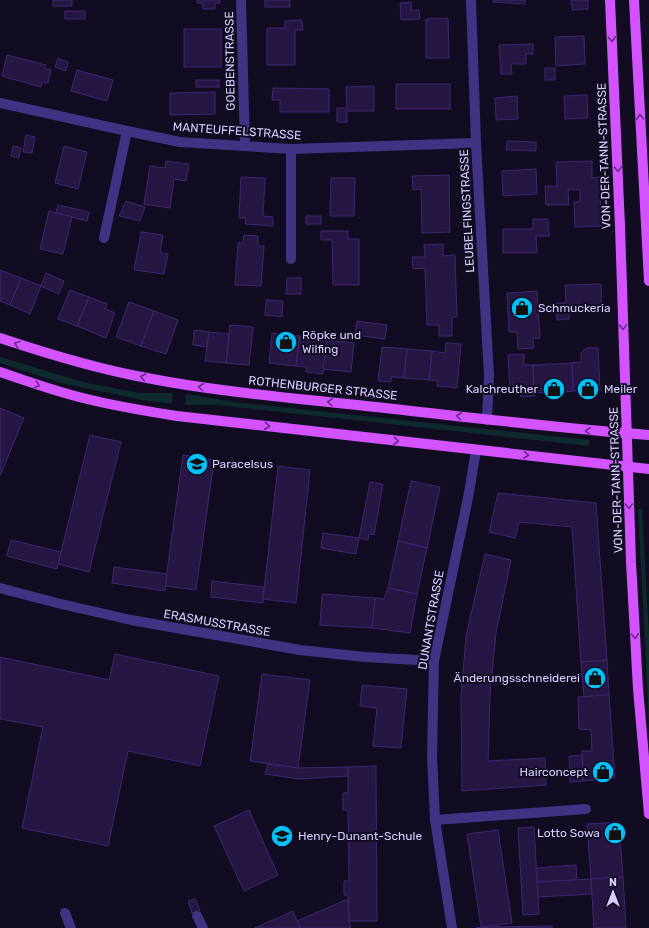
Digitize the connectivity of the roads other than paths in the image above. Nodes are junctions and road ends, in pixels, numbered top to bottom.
1 (241, 0) edge
2 (471, 0) edge
3 (610, 0) edge
4 (634, 0) edge
5 (0, 102) edge
6 (127, 131) junction
7 (476, 143) junction
8 (245, 146) junction
9 (291, 149) junction
10 (104, 238) dead end
11 (291, 259) dead end
12 (649, 282) edge
13 (0, 338) edge
14 (0, 372) edge
15 (487, 420) junction
16 (627, 434) junction
17 (649, 435) edge
18 (476, 450) junction
19 (628, 467) junction
20 (649, 469) edge
21 (0, 588) edge
22 (434, 661) junction
23 (586, 810) dead end
24 (649, 814) edge
25 (435, 820) junction
26 (65, 913) dead end
27 (197, 916) dead end
28 (71, 928) edge
29 (203, 928) edge
30 (452, 928) edge

1 - 8 street, GOEBENSTRASSE
2 - 7 street, LEUBELFINGSTRASSE
3 -> 16 main road, VON-DER-TANN-STRASSE
12 -> 4 main road
5 - 6 street, MANTEUFFELSTRASSE
6 - 8 street, MANTEUFFELSTRASSE
6 - 10 street
7 - 9 street, MANTEUFFELSTRASSE
7 - 15 street, LEUBELFINGSTRASSE
8 - 9 street, MANTEUFFELSTRASSE
9 - 11 street
15 -> 13 main road, ROTHENBURGER STRASSE
14 -> 18 main road
16 -> 15 main road, ROTHENBURGER STRASSE
16 - 17 main road, ROTHENBURGER STRASSE
16 - 19 main road, VON-DER-TANN-STRASSE
18 -> 19 main road
18 - 22 street, DUNANTSTRASSE
19 - 20 main road
19 -> 24 main road, VON-DER-TANN-STRASSE
21 - 22 street, ERASMUSSTRASSE
22 - 25 street, DUNANTSTRASSE
23 - 25 street
25 - 30 street, DUNANTSTRASSE
26 - 28 street
27 - 29 street

